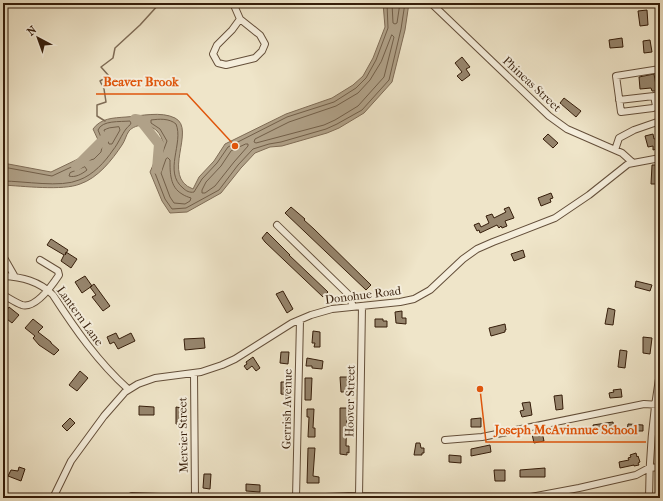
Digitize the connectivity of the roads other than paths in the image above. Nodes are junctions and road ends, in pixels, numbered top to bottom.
1 (233, 3) edge
2 (431, 3) edge
3 (240, 19) junction
4 (659, 69) edge
5 (660, 84) edge
6 (657, 96) edge
7 (619, 100) junction
8 (660, 122) edge
9 (615, 150) junction
10 (660, 158) edge
11 (632, 162) junction
12 (278, 225) dead end
13 (3, 256) edge
14 (40, 260) dead end
15 (3, 276) edge
16 (15, 277) junction
17 (48, 291) junction
18 (3, 295) edge
19 (362, 306) junction
20 (353, 307) junction
21 (300, 320) junction
22 (660, 372) edge
23 (194, 373) junction
24 (128, 389) junction
25 (657, 405) edge
26 (445, 440) dead end
27 (660, 467) edge
28 (649, 468) junction
29 (132, 496) dead end
30 (359, 496) junction
31 (53, 498) edge
32 (189, 498) edge
33 (195, 498) edge
34 (296, 498) edge
35 (303, 498) edge
36 (503, 498) edge
37 (507, 498) edge
38 (649, 498) edge

1 - 3 street
2 - 9 street, Phineas Street
3 - 3 street
4 - 5 street
4 - 7 street
6 - 7 street
6 - 7 street
8 - 9 street
9 - 11 street, Phineas Street
10 - 11 street, Donohue Road
11 - 19 street, Donohue Road
12 - 20 street
13 - 16 street
14 - 17 street
15 - 16 street, Lantern Lane
16 - 17 street, Lantern Lane
17 - 18 street
17 - 24 street, Lantern Lane
19 - 20 street, Donohue Road
19 - 30 street, Hoover Street
20 - 21 street, Donohue Road
21 - 23 street, Donohue Road
21 - 34 street, Gerrish Avenue
22 - 25 street
23 - 24 street, Donohue Road
23 - 33 street, Mercier Street
24 - 31 street, Donohue Road
25 - 26 street
25 - 28 street
27 - 28 street
28 - 37 street
28 - 38 street
29 - 32 street
30 - 35 street
30 - 36 street

